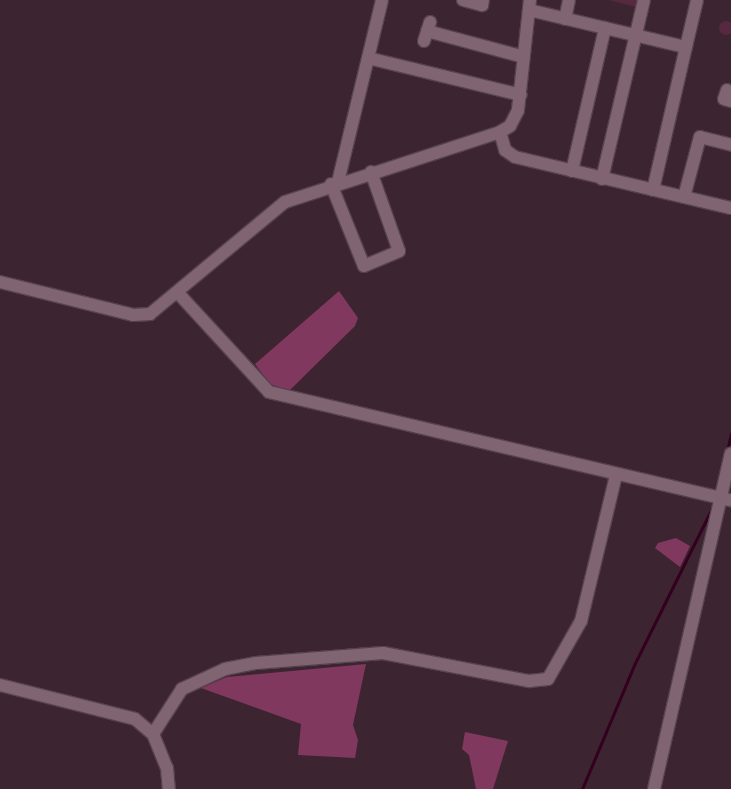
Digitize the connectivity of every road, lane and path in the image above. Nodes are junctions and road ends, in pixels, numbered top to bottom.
1 (382, 0) edge
2 (463, 0) edge
3 (483, 0) edge
4 (570, 0) edge
5 (644, 0) edge
6 (697, 0) edge
7 (530, 5) edge
8 (565, 19) junction
9 (605, 28) junction
10 (427, 31) dead end
11 (635, 35) junction
12 (686, 47) junction
13 (524, 57) junction
14 (368, 58) junction
15 (521, 95) junction
16 (500, 132) junction
17 (731, 145) edge
18 (371, 172) junction
19 (572, 172) junction
20 (602, 179) junction
21 (335, 183) junction
22 (653, 190) junction
23 (684, 197) junction
24 (731, 208) edge
25 (0, 282) edge
26 (178, 293) junction
27 (731, 454) edge
28 (616, 475) junction
29 (726, 499) edge
30 (0, 685) edge
31 (154, 734) junction
32 (168, 789) edge
33 (654, 789) edge

1 - 14 street
2 - 3 street
4 - 8 street
5 - 11 street
6 - 12 street
7 - 8 street
7 - 13 street
8 - 9 street
9 - 11 street
9 - 19 street
10 - 13 street
11 - 12 street
11 - 20 street
12 - 22 street
13 - 15 street
14 - 15 street
14 - 21 street
15 - 16 street
16 - 18 street
16 - 19 street
17 - 23 street
18 - 21 street
18 - 21 street
19 - 20 street
20 - 22 street
21 - 26 street
22 - 23 street
23 - 24 street
25 - 26 street
26 - 28 street
27 - 29 street
28 - 29 street
28 - 31 street
29 - 33 street
30 - 31 street
31 - 32 street

